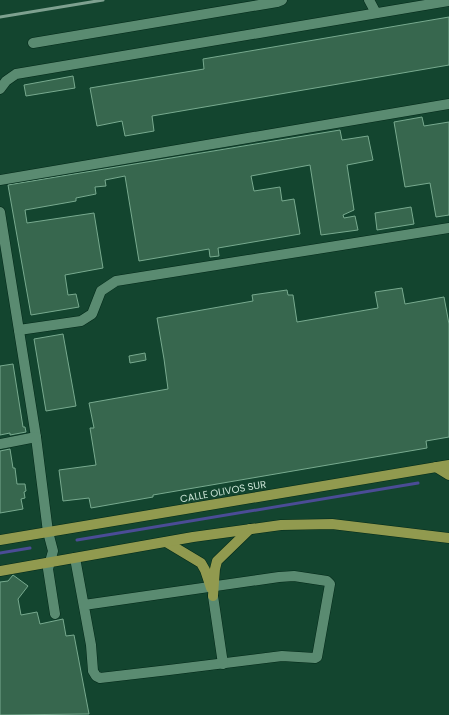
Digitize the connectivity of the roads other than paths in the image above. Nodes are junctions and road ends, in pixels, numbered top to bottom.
1 (282, 0) edge
2 (369, 0) edge
3 (449, 0) edge
4 (376, 13) junction
5 (33, 43) dead end
6 (2, 82) edge
7 (449, 104) edge
8 (0, 180) edge
9 (0, 212) edge
10 (449, 228) edge
11 (19, 330) junction
12 (36, 437) junction
13 (0, 444) edge
14 (449, 465) edge
15 (436, 467) junction
16 (449, 475) edge
17 (250, 529) junction
18 (48, 532) junction
19 (447, 536) edge
20 (0, 540) edge
21 (166, 542) junction
22 (75, 558) junction
23 (217, 561) junction
24 (50, 562) junction
25 (201, 563) junction
26 (0, 571) edge
27 (213, 590) junction
28 (84, 605) junction
29 (55, 614) dead end
30 (223, 664) junction

1 - 5 lane
2 - 4 lane
3 - 4 lane
4 - 6 lane
7 - 8 lane
9 - 11 lane
10 - 11 lane
11 - 12 lane
12 - 13 lane
12 - 18 lane
14 - 15 main road, CALLE OLIVOS SUR
15 - 16 main road
15 - 18 main road, CALLE OLIVOS SUR
17 - 19 main road
17 - 21 main road
17 - 23 main road
18 - 20 main road, CALLE OLIVOS SUR
18 - 24 lane
21 - 22 main road
21 - 25 main road
22 - 24 main road
22 - 28 lane
23 - 25 main road
23 - 27 main road
24 - 26 main road
24 - 29 lane
25 - 27 main road
27 - 28 lane
27 - 30 lane
27 - 30 lane
28 - 30 lane

